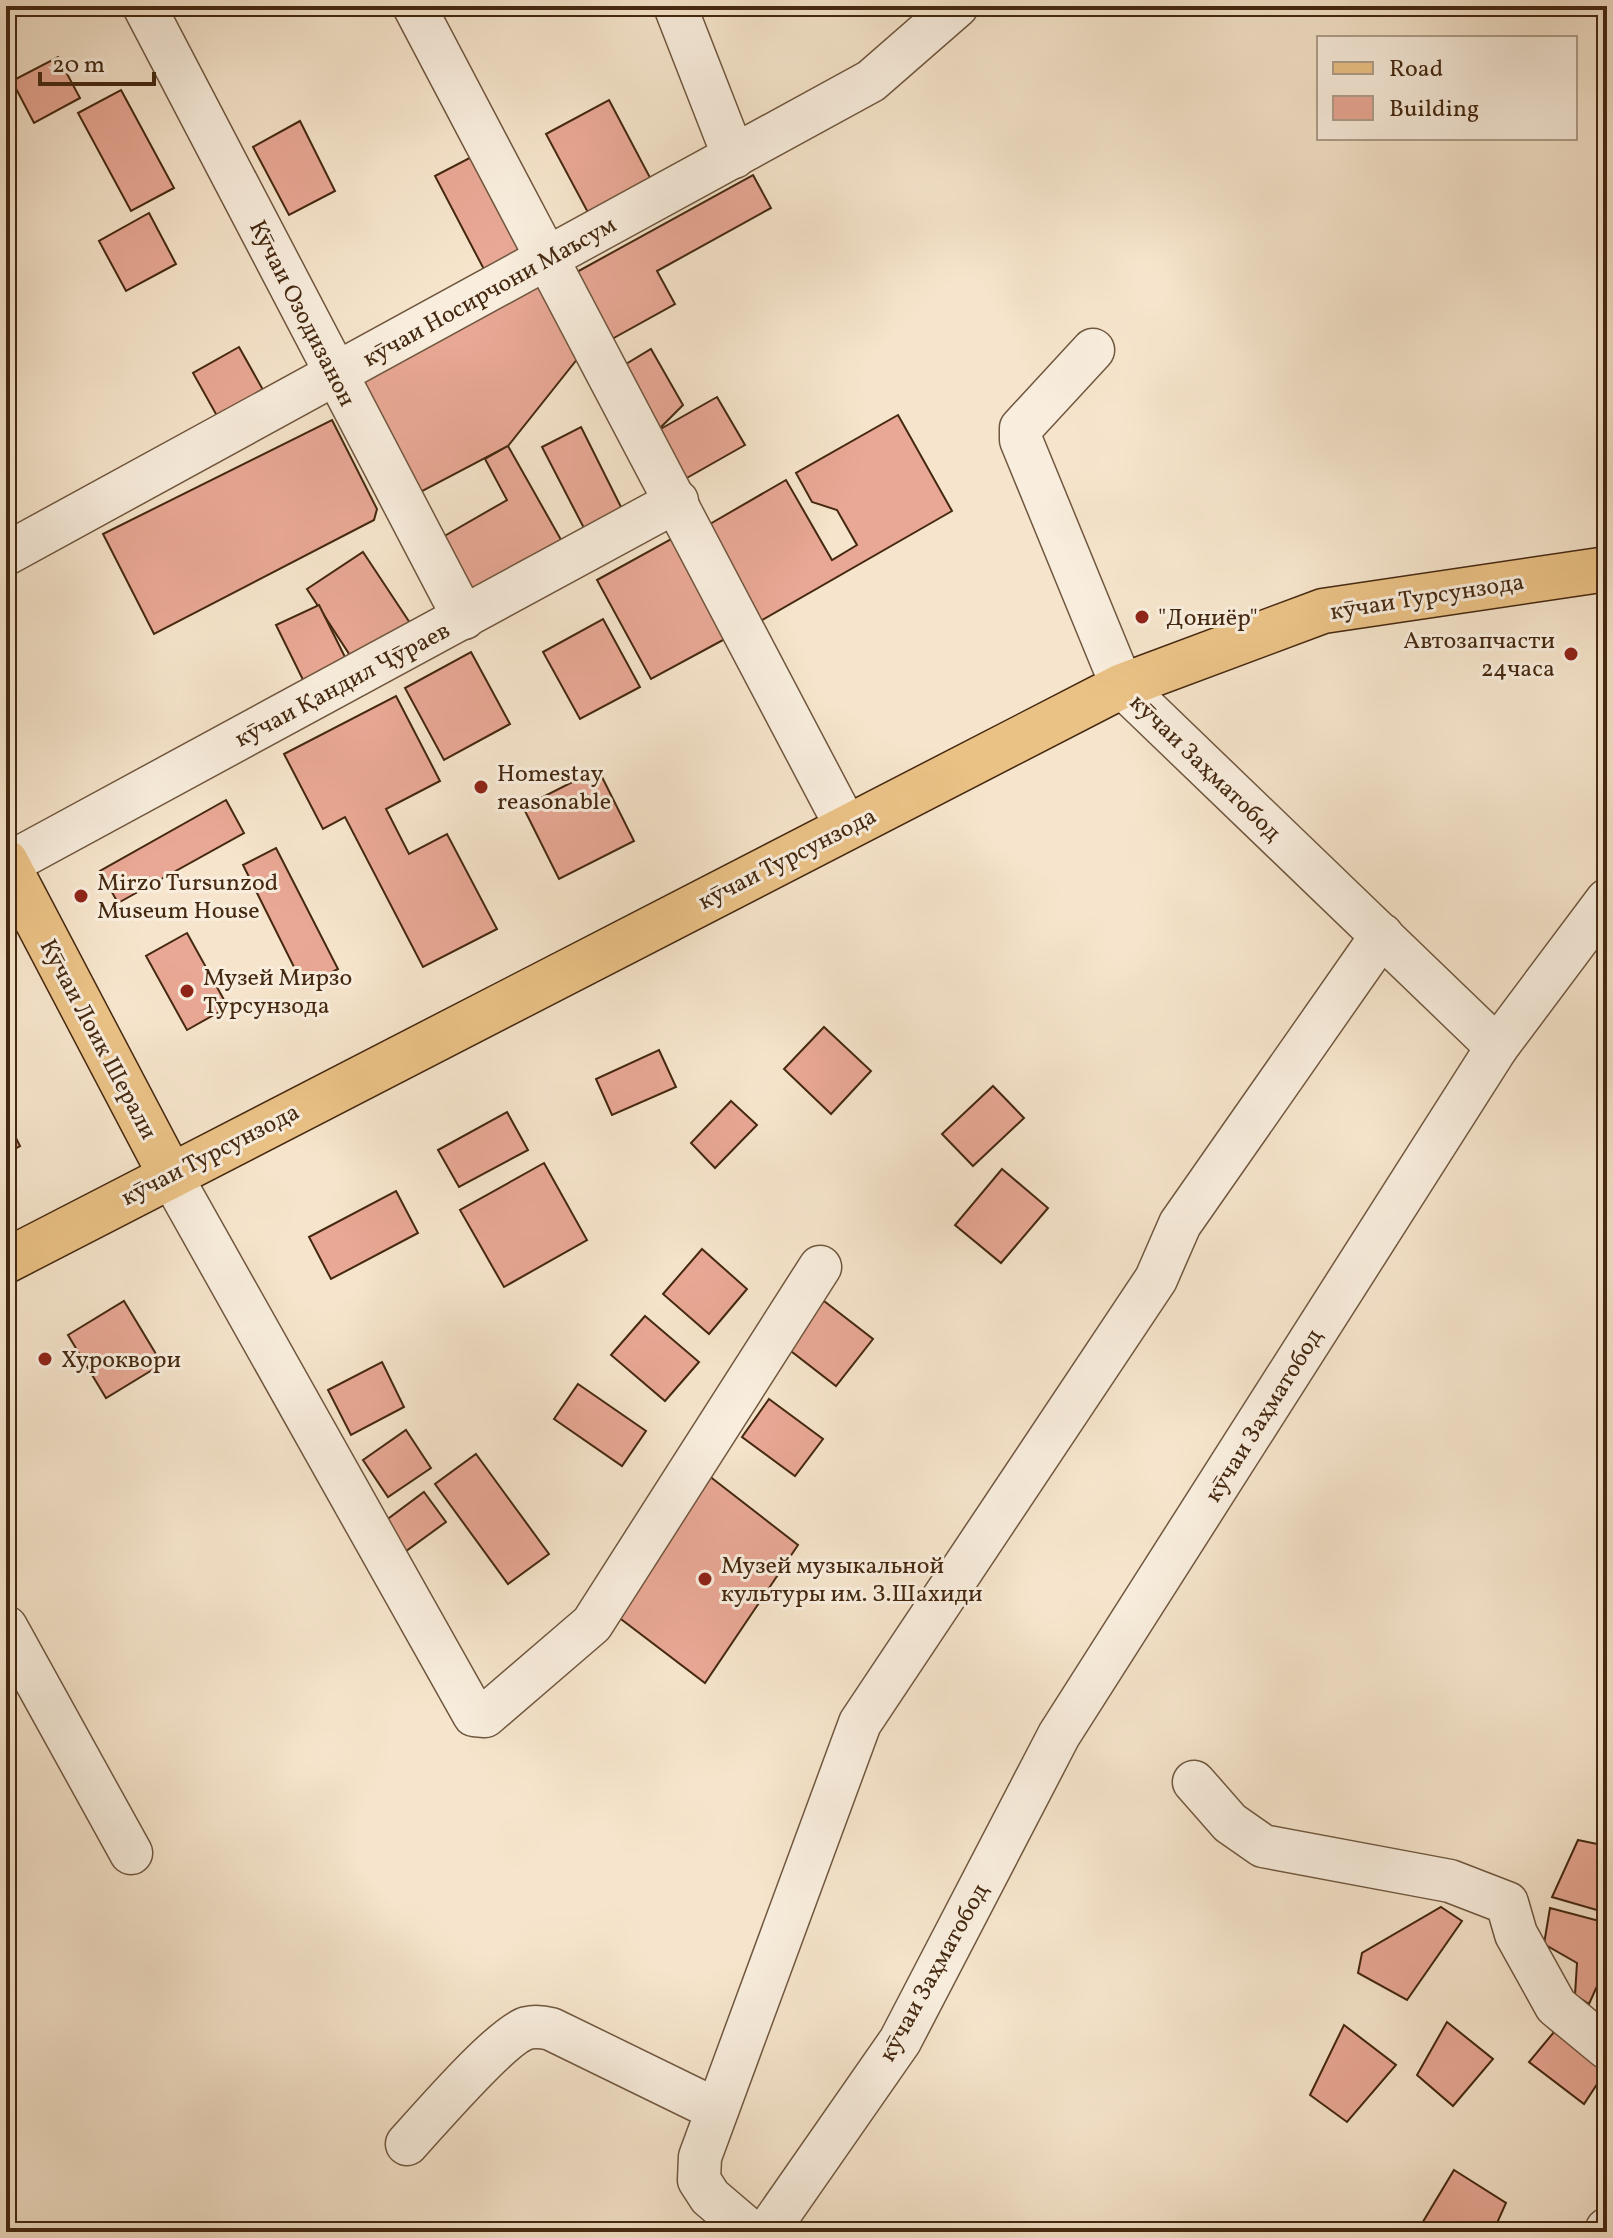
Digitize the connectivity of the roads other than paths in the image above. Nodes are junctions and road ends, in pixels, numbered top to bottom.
1 (144, 6) edge
2 (414, 6) edge
3 (675, 6) edge
4 (957, 6) edge
5 (734, 157) junction
6 (549, 259) junction
7 (1093, 350) dead end
8 (336, 376) junction
9 (677, 501) junction
10 (6, 554) edge
11 (1607, 569) edge
12 (464, 618) junction
13 (1122, 686) junction
14 (847, 828) junction
15 (6, 864) edge
16 (1607, 900) edge
17 (1382, 935) junction
18 (1497, 1047) junction
19 (170, 1174) junction
20 (6, 1261) edge
21 (820, 1267) dead end
22 (6, 1627) edge
23 (1194, 1782) dead end
24 (131, 1853) dead end
25 (1607, 2048) edge
26 (717, 2110) junction
27 (407, 2144) dead end
28 (751, 2232) edge
29 (767, 2232) edge

1 - 8 street, Кӯчаи Озодизанон
2 - 6 street
3 - 5 street
4 - 5 street, кӯчаи Носирчони Маъсум
5 - 6 street, кӯчаи Носирчони Маъсум
6 - 8 street, кӯчаи Носирчони Маъсум
6 - 9 street
7 - 13 street
8 - 10 street, кӯчаи Носирчони Маъсум
8 - 12 street, Кӯчаи Озодизанон
9 - 12 street, кӯчаи Қандил Ҷӯраев
9 - 14 street
11 - 13 main road, кӯчаи Турсунзода
12 - 15 street, кӯчаи Қандил Ҷӯраев
13 - 14 main road, кӯчаи Турсунзода
13 - 17 street, кӯчаи Заҳматобод
14 - 19 main road, кӯчаи Турсунзода
15 - 19 main road, Кӯчаи Лоик Шерали
16 - 18 street
17 - 18 street, кӯчаи Заҳматобод
17 - 26 street
18 - 29 street, кӯчаи Заҳматобод
19 - 20 main road, кӯчаи Турсунзода
19 - 21 street
22 - 24 street
23 - 25 street
26 - 27 street
26 - 28 street

